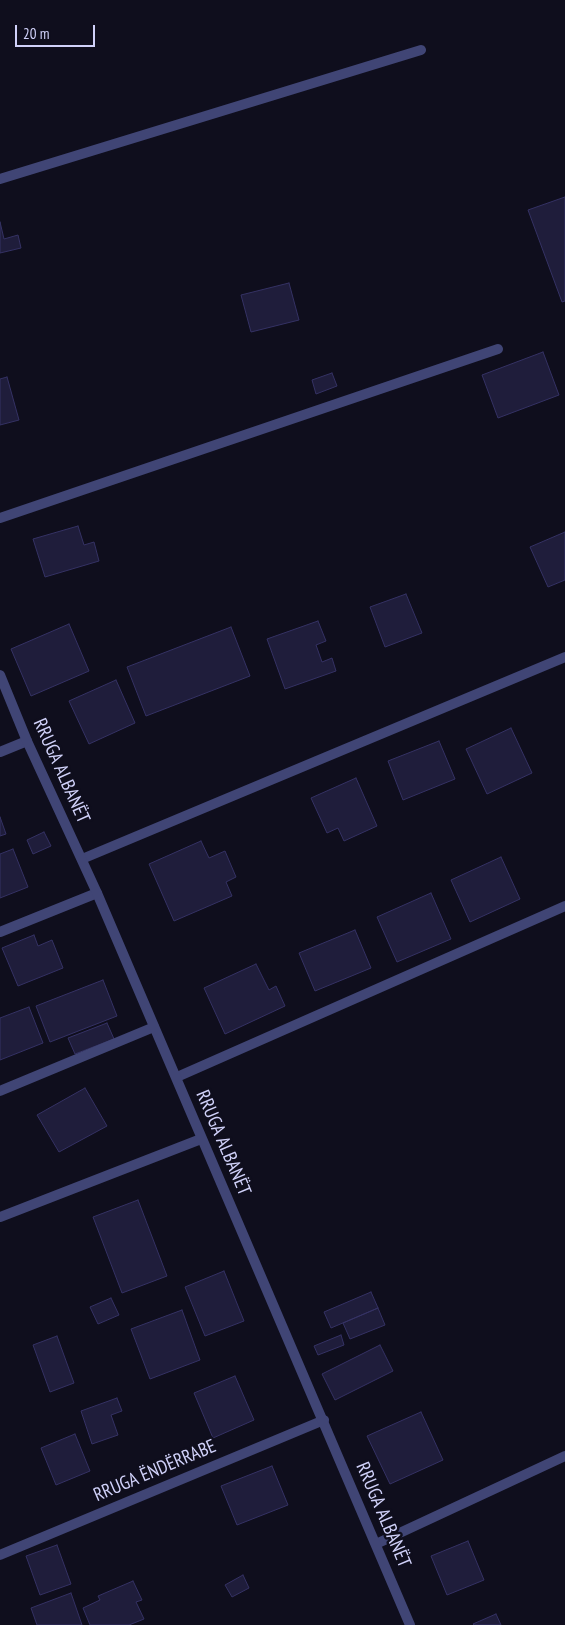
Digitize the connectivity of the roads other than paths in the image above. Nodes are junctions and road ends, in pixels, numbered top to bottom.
1 (421, 50) dead end
2 (0, 179) edge
3 (498, 349) dead end
4 (0, 518) edge
5 (565, 657) edge
6 (0, 676) edge
7 (27, 741) junction
8 (0, 752) edge
9 (82, 859) junction
10 (98, 893) junction
11 (565, 906) edge
12 (0, 932) edge
13 (154, 1027) junction
14 (177, 1077) junction
15 (0, 1091) edge
16 (201, 1139) junction
17 (0, 1217) edge
18 (324, 1420) junction
19 (565, 1456) edge
20 (376, 1544) junction
21 (0, 1555) edge
22 (410, 1625) edge

1 - 2 street
3 - 4 street
5 - 9 street
6 - 7 street, RRUGA ALBANËT
7 - 8 street
7 - 9 street, RRUGA ALBANËT
9 - 10 street, RRUGA ALBANËT
10 - 12 street
10 - 13 street, RRUGA ALBANËT
11 - 14 street
13 - 14 street, RRUGA ALBANËT
13 - 15 street
14 - 16 street, RRUGA ALBANËT
16 - 17 street
16 - 18 street, RRUGA ALBANËT
18 - 20 street, RRUGA ALBANËT
18 - 21 street, RRUGA ËNDËRRABE
19 - 20 street
20 - 22 street, RRUGA ALBANËT

